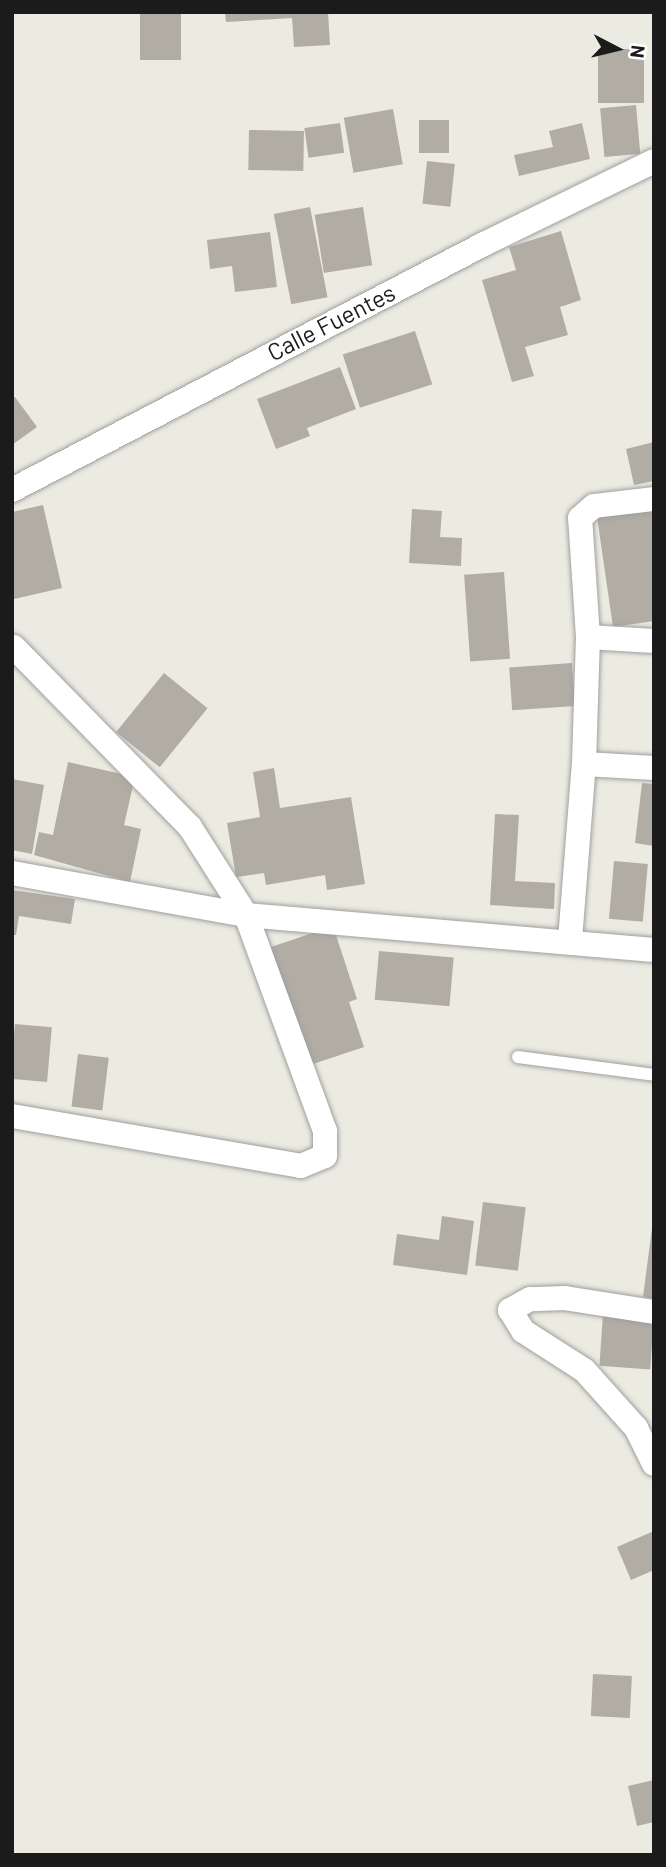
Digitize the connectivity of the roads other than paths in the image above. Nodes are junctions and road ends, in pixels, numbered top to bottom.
1 (654, 161) edge
2 (12, 490) edge
3 (654, 499) edge
4 (589, 637) junction
5 (654, 641) edge
6 (14, 647) edge
7 (584, 764) junction
8 (654, 768) edge
9 (12, 873) edge
10 (246, 915) junction
11 (570, 940) junction
12 (654, 950) edge
13 (518, 1057) dead end
14 (654, 1075) edge
15 (12, 1116) edge
16 (654, 1312) edge
17 (654, 1464) edge

1 - 2 street, Calle Fuentes
3 - 4 street
4 - 5 street
4 - 7 street
6 - 10 street
7 - 8 street
7 - 11 street
9 - 10 street
10 - 11 street
10 - 15 street
11 - 12 street
13 - 14 lane
16 - 17 street

